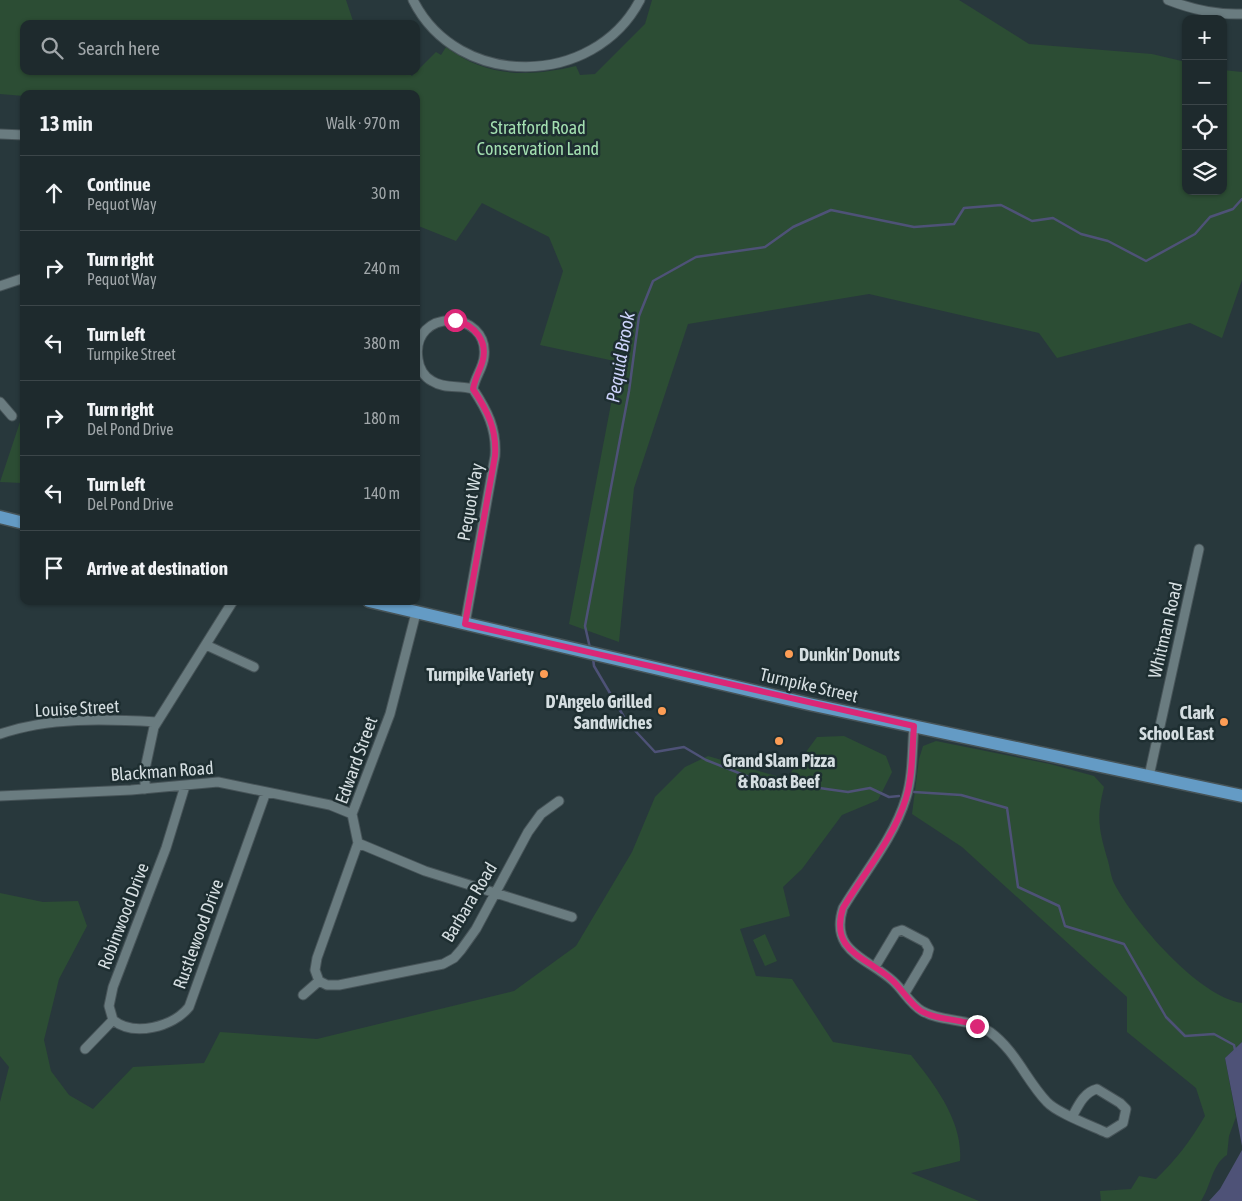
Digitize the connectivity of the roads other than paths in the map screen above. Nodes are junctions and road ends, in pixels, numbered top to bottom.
1 (413, 0) edge
2 (640, 0) edge
3 (1168, 0) edge
4 (1242, 14) edge
5 (0, 134) edge
6 (20, 135) edge
7 (20, 279) edge
8 (0, 286) edge
9 (420, 344) edge
10 (420, 366) edge
11 (473, 389) junction
12 (0, 402) edge
13 (12, 416) dead end
14 (0, 517) edge
15 (20, 522) edge
16 (1199, 550) dead end
17 (230, 605) edge
18 (385, 605) edge
19 (416, 613) junction
20 (465, 624) junction
21 (206, 644) junction
22 (254, 667) dead end
23 (157, 722) junction
24 (914, 726) junction
25 (0, 734) edge
26 (1149, 776) junction
27 (185, 786) junction
28 (146, 789) junction
29 (266, 792) junction
30 (0, 796) edge
31 (1242, 796) edge
32 (559, 801) dead end
33 (352, 814) junction
34 (358, 843) junction
35 (494, 893) junction
36 (572, 917) dead end
37 (875, 967) junction
38 (319, 980) junction
39 (905, 993) junction
40 (303, 995) dead end
41 (112, 1020) junction
42 (85, 1049) dead end
43 (1072, 1117) junction

1 - 2 street
3 - 4 street
5 - 6 street
7 - 8 street
9 - 11 street
10 - 11 street
11 - 20 street, Pequot Way
12 - 13 street
14 - 15 main road
16 - 26 street, Whitman Road
17 - 21 street
18 - 19 main road, Turnpike Street
19 - 20 main road, Turnpike Street
19 - 33 street, Edward Street
20 - 24 main road, Turnpike Street
21 - 22 street
21 - 23 street
23 - 25 street, Louise Street
23 - 28 street
24 - 26 main road, Turnpike Street
24 - 37 street
26 - 31 main road, Turnpike Street
27 - 28 street, Blackman Road
27 - 29 street, Blackman Road
27 - 41 street, Robinwood Drive
28 - 30 street, Blackman Road
29 - 33 street, Blackman Road
29 - 41 street, Rustlewood Drive
32 - 35 street, Barbara Road
33 - 34 street, Edward Street
34 - 35 street
34 - 38 street
35 - 36 street
35 - 38 street, Barbara Road
37 - 39 street
37 - 39 street
38 - 40 street
39 - 43 street
41 - 42 street
43 - 43 street

